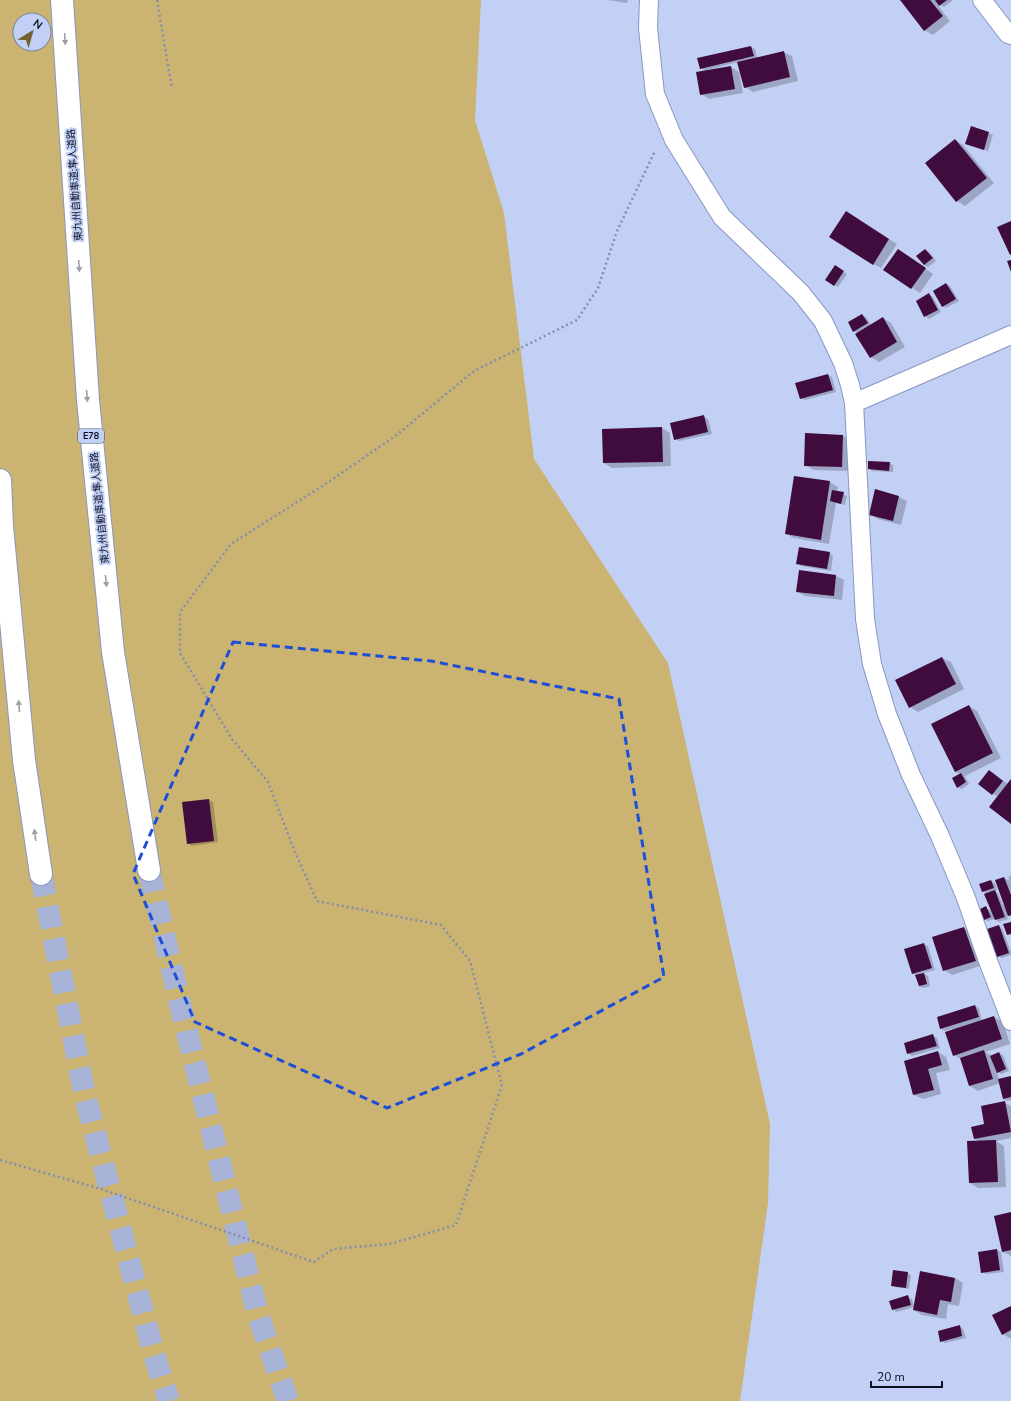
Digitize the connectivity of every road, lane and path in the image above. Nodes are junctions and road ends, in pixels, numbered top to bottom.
1 (62, 0) edge
2 (157, 0) edge
3 (649, 0) edge
4 (982, 0) edge
5 (1011, 36) edge
6 (172, 89) dead end
7 (668, 125) junction
8 (1011, 335) edge
9 (854, 402) junction
10 (0, 480) edge
11 (149, 870) tunnel mouth
12 (41, 874) tunnel mouth
13 (1011, 1021) edge
14 (0, 1160) edge

1 -> 11 highway, 東九州自動車道;隼人道路 / E78
2 - 6 path
3 - 7 street
4 - 5 street
7 - 9 street
7 - 14 path
8 - 9 street
9 - 13 street
12 -> 10 highway

